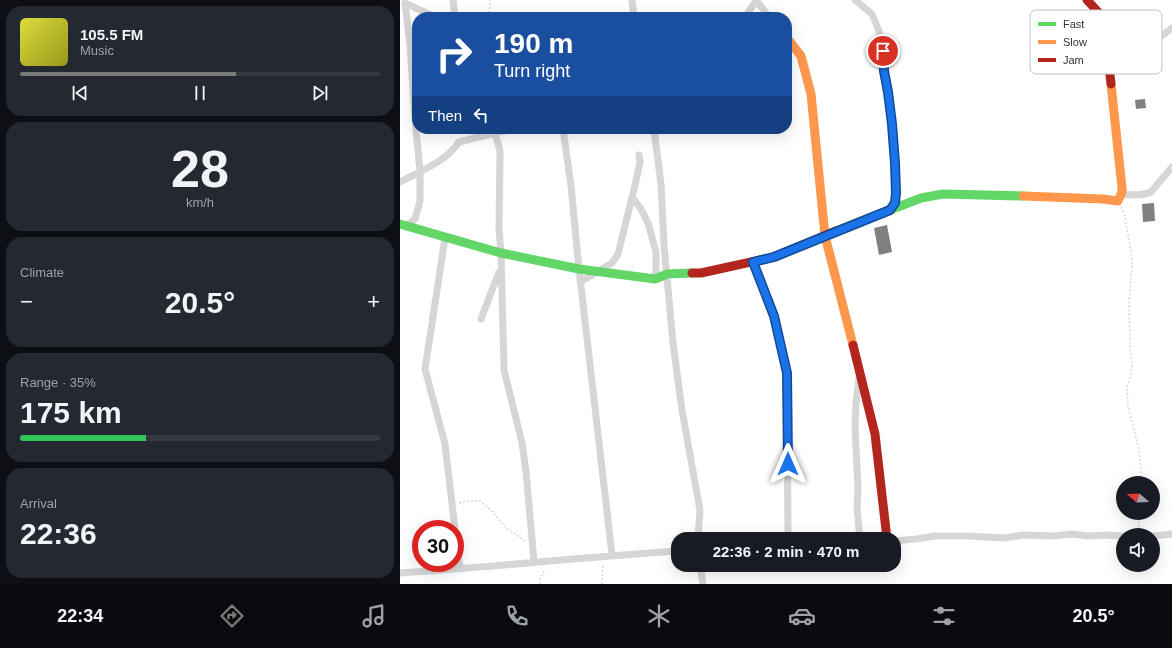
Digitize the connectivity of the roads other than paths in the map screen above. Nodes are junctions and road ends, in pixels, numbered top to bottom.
1 (453, 0) edge
2 (632, 0) edge
3 (756, 0) edge
4 (855, 0) edge
5 (1087, 0) edge
6 (1096, 10) edge
7 (425, 12) edge
8 (454, 12) edge
9 (633, 12) edge
10 (749, 12) edge
11 (765, 12) edge
12 (1172, 28) edge
13 (1162, 36) edge
14 (792, 44) edge
15 (412, 74) edge
16 (1110, 74) edge
17 (416, 134) edge
18 (487, 134) edge
19 (496, 134) edge
20 (564, 134) edge
21 (655, 134) edge
22 (639, 154) dead end
23 (1172, 167) edge
24 (420, 172) junction
25 (400, 182) edge
26 (632, 197) junction
27 (1119, 197) junction
28 (890, 210) junction
29 (403, 225) edge
30 (825, 236) junction
31 (446, 238) junction
32 (501, 253) junction
33 (753, 262) junction
34 (501, 266) junction
35 (579, 269) junction
36 (597, 272) junction
37 (667, 274) junction
38 (652, 279) junction
39 (580, 282) junction
40 (482, 319) dead end
41 (860, 372) junction
42 (454, 520) edge
43 (698, 532) edge
44 (788, 532) edge
45 (859, 532) edge
46 (886, 532) edge
47 (1172, 534) edge
48 (1160, 535) edge
49 (1116, 536) edge
50 (901, 541) edge
51 (671, 551) edge
52 (612, 555) junction
53 (534, 561) junction
54 (464, 569) edge
55 (415, 572) edge
56 (701, 572) edge
57 (400, 573) edge
58 (703, 584) edge

1 - 8 street
2 - 9 street
3 - 10 street
3 - 11 street
4 - 28 street
5 - 6 street
7 - 15 street
12 - 13 street
14 - 30 street
16 - 27 street
17 - 24 street
18 - 24 street
19 - 32 street
20 - 35 street
21 - 37 street
22 - 26 street
23 - 27 street
24 - 25 street
24 - 29 street
26 - 36 street
26 - 38 street
27 - 28 street
28 - 30 street
29 - 31 street
30 - 33 street
30 - 41 street
31 - 32 street
31 - 42 street
32 - 34 street
32 - 35 street
33 - 37 street
33 - 44 street
34 - 40 street
34 - 53 street
35 - 36 street
35 - 39 street
36 - 38 street
36 - 39 street
37 - 38 street
37 - 43 street
39 - 52 street
41 - 45 street
41 - 46 street
47 - 48 street
49 - 50 street
51 - 52 street
52 - 53 street
53 - 54 street
55 - 57 street
56 - 58 street

